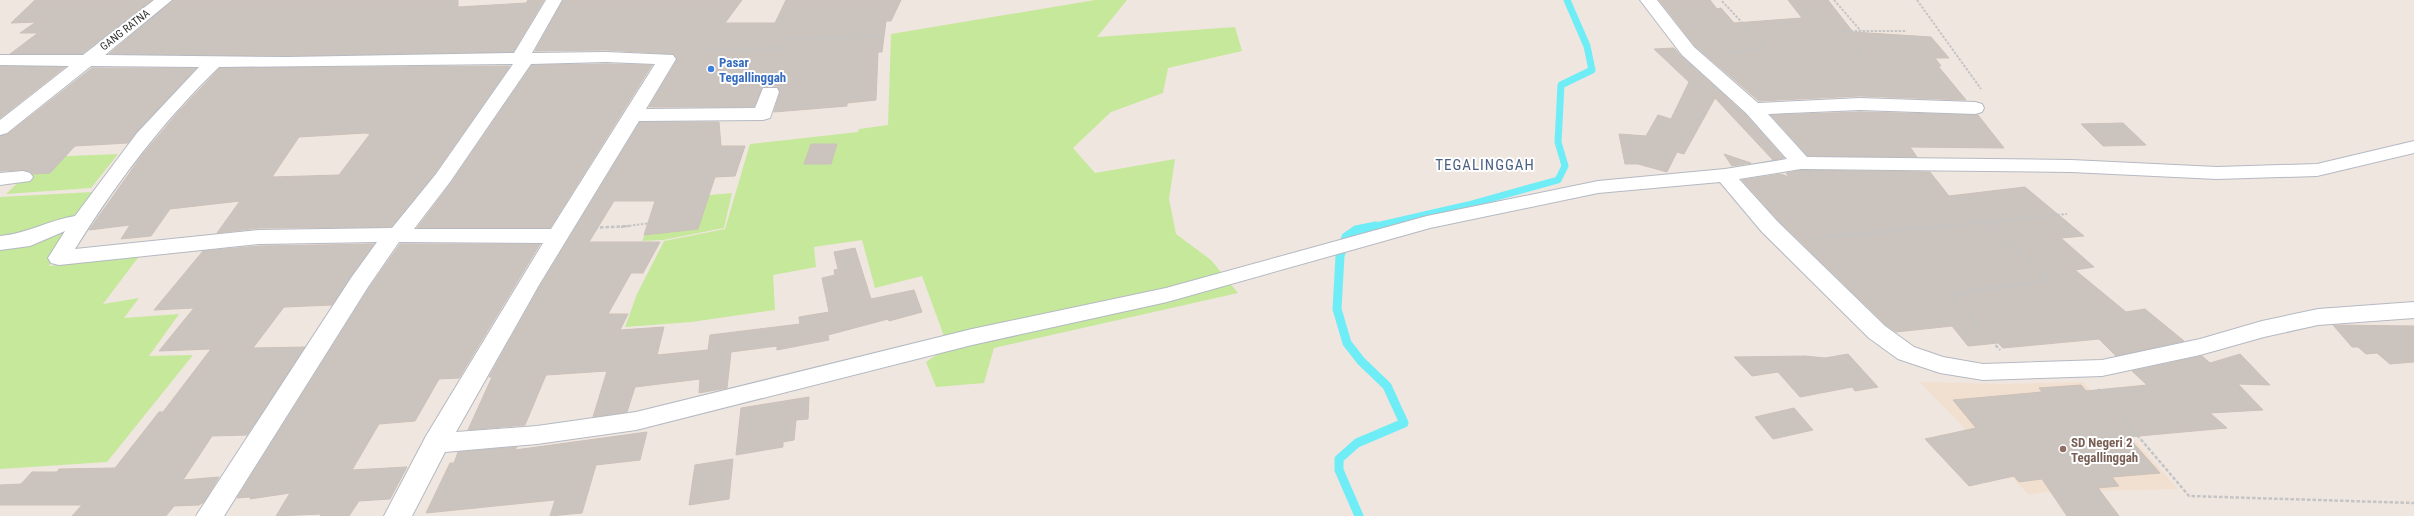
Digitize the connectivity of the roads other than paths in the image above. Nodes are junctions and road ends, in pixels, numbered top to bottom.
1 (164, 0) edge
2 (554, 0) edge
3 (1648, 0) edge
4 (522, 58) junction
5 (0, 60) edge
6 (87, 61) junction
7 (214, 62) junction
8 (770, 92) dead end
9 (1754, 108) junction
10 (1975, 108) road end
11 (633, 115) junction
12 (0, 129) edge
13 (2414, 147) edge
14 (1801, 163) junction
15 (1725, 175) junction
16 (23, 177) dead end
17 (0, 179) edge
18 (82, 221) junction
19 (559, 232) junction
20 (395, 235) junction
21 (0, 243) edge
22 (2414, 310) edge
23 (435, 443) junction
24 (210, 516) edge
25 (398, 516) edge

1 - 6 street, GANG RATNA
2 - 4 street
3 - 9 street
4 - 7 street
4 - 11 street
4 - 20 street
5 - 6 street
6 - 7 street
6 - 12 street, GANG RATNA
7 - 18 street
8 - 11 street
9 - 10 street
9 - 14 street
11 - 19 street
13 - 14 street
14 - 15 street
15 - 22 street
15 - 23 street
16 - 17 street
18 - 20 street
18 - 21 street
19 - 20 street
19 - 23 street
20 - 24 street
23 - 25 street

